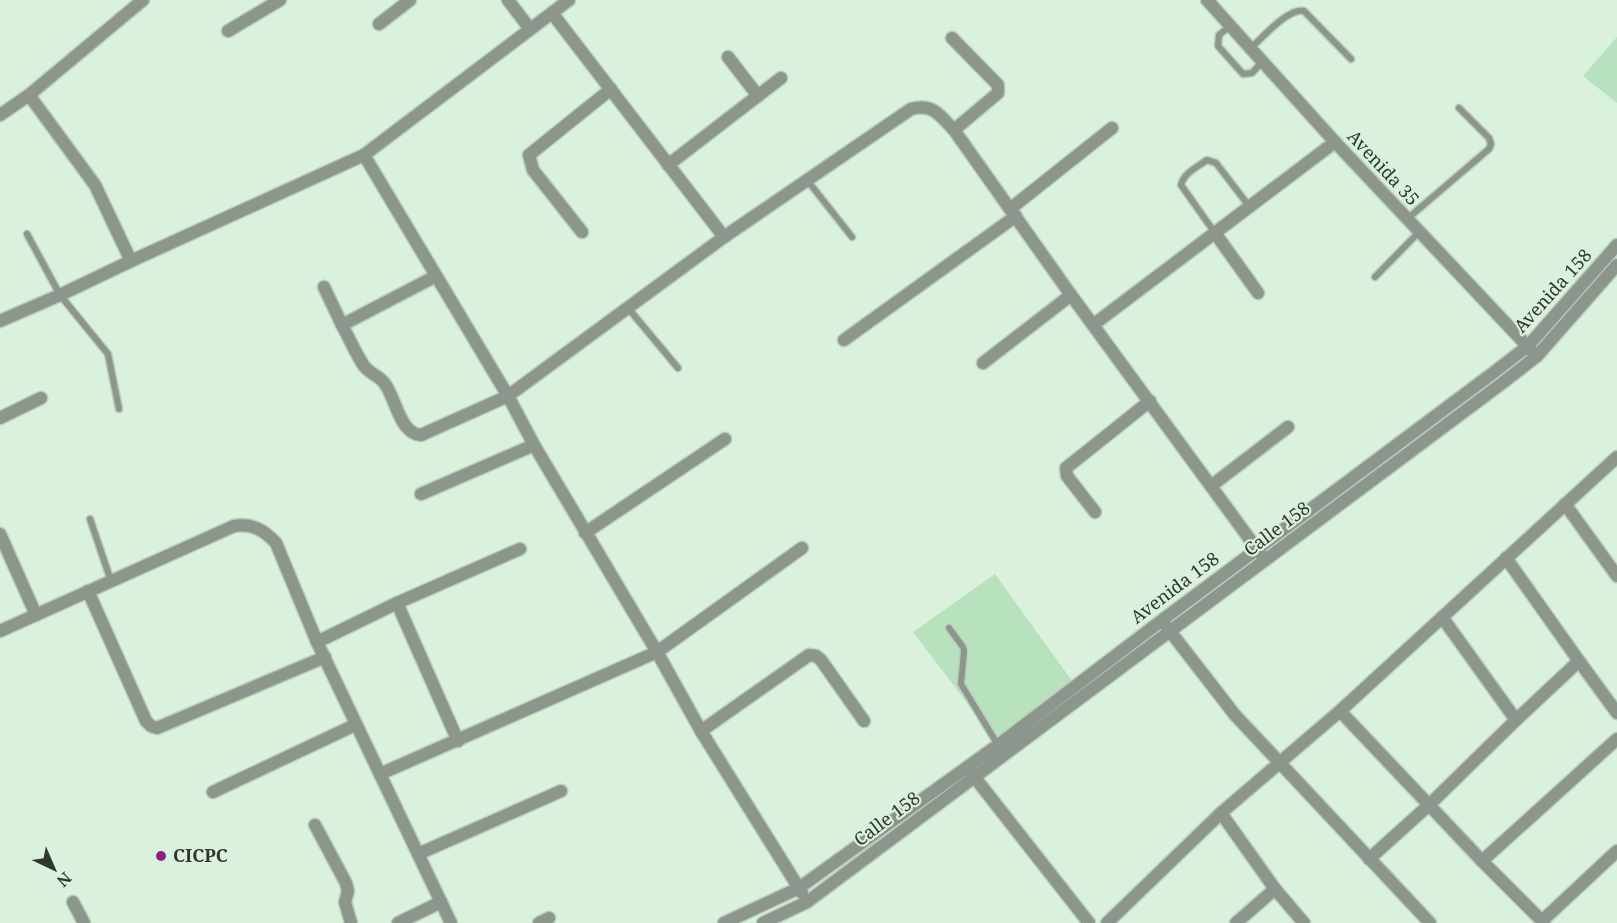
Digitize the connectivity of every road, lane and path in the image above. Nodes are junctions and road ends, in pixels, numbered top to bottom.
1 (143, 0) edge
2 (280, 0) edge
3 (410, 0) edge
4 (508, 0) edge
5 (569, 0) edge
6 (1207, 0) edge
7 (552, 13) junction
8 (379, 24) dead end
9 (1230, 26) junction
10 (530, 29) junction
11 (228, 31) dead end
12 (952, 38) dead end
13 (1250, 49) junction
14 (728, 57) dead end
15 (1352, 59) dead end
16 (1262, 62) junction
17 (781, 78) dead end
18 (611, 89) junction
19 (29, 95) junction
20 (758, 96) junction
21 (1459, 108) dead end
22 (0, 115) edge
23 (1112, 128) dead end
24 (954, 130) junction
25 (1335, 142) junction
26 (364, 155) junction
27 (668, 165) junction
28 (807, 180) junction
29 (1250, 207) junction
30 (1013, 212) junction
31 (1407, 220) junction
32 (582, 232) dead end
33 (1419, 232) junction
34 (1215, 233) junction
35 (27, 234) dead end
36 (724, 237) junction
37 (852, 237) dead end
38 (1617, 245) edge
39 (131, 261) junction
40 (1617, 265) edge
41 (436, 276) junction
42 (1375, 277) dead end
43 (324, 287) dead end
44 (1258, 293) dead end
45 (60, 295) junction
46 (1071, 295) junction
47 (628, 308) junction
48 (0, 321) edge
49 (342, 325) junction
50 (1093, 325) junction
51 (844, 340) dead end
52 (1533, 351) junction
53 (982, 363) dead end
54 (678, 368) dead end
55 (508, 396) junction
56 (41, 398) dead end
57 (1150, 401) junction
58 (119, 409) dead end
59 (0, 418) edge
60 (1288, 427) dead end
61 (1415, 432) junction
62 (725, 439) dead end
63 (1423, 443) junction
64 (534, 444) junction
65 (1617, 457) edge
66 (1211, 486) junction
67 (421, 494) dead end
68 (1565, 504) junction
69 (1095, 512) dead end
70 (90, 519) dead end
71 (585, 533) junction
72 (0, 534) edge
73 (802, 548) dead end
74 (520, 549) dead end
75 (1261, 555) junction
76 (1506, 558) junction
77 (1616, 573) edge
78 (111, 581) junction
79 (88, 591) junction
80 (397, 603) junction
81 (36, 615) junction
82 (1442, 617) junction
83 (1161, 621) junction
84 (949, 628) dead end
85 (0, 631) edge
86 (1170, 631) junction
87 (317, 642) junction
88 (657, 652) junction
89 (325, 657) junction
90 (1579, 661) junction
91 (1340, 711) junction
92 (1617, 714) edge
93 (1516, 720) junction
94 (864, 721) dead end
95 (356, 725) junction
96 (700, 731) junction
97 (1617, 739) edge
98 (458, 741) junction
99 (998, 745) junction
100 (1279, 762) junction
101 (970, 772) junction
102 (380, 774) junction
103 (561, 791) dead end
104 (213, 792) dead end
105 (1429, 805) junction
106 (1221, 813) junction
107 (315, 825) dead end
108 (1617, 851) edge
109 (418, 854) junction
110 (1369, 859) junction
111 (1482, 861) junction
112 (799, 888) junction
113 (1275, 889) junction
114 (73, 902) dead end
115 (441, 902) junction
116 (807, 902) junction
117 (1543, 922) edge
118 (84, 923) edge
119 (351, 923) edge
120 (398, 923) edge
121 (451, 923) edge
122 (724, 923) edge
123 (763, 923) edge
124 (1089, 923) edge
125 (1107, 923) edge
126 (1236, 923) edge
127 (1305, 923) edge
128 (1430, 923) edge

1 - 19 street
2 - 11 street
3 - 8 street
4 - 10 street
5 - 7 street
6 - 9 street, Avenida 35
7 - 10 street
7 - 18 street
9 - 13 street, Avenida 35
9 - 16 lane
10 - 26 street
12 - 24 street
13 - 15 lane
13 - 16 street, Avenida 35
14 - 20 street
16 - 25 street, Avenida 35
17 - 20 street
18 - 27 street
18 - 32 street
19 - 22 street
19 - 39 street
20 - 27 street
21 - 31 lane
23 - 30 street
24 - 28 street
24 - 30 street
25 - 29 street
25 - 31 street, Avenida 35
26 - 39 street
26 - 41 street
27 - 36 street
28 - 36 street
28 - 37 lane
29 - 34 street
29 - 34 lane
30 - 46 street
30 - 51 street
31 - 33 street, Avenida 35
33 - 42 lane
33 - 52 street, Avenida 35
34 - 44 street
34 - 50 street
35 - 45 lane
36 - 47 street
38 - 52 street, Avenida 158
39 - 45 street
40 - 52 street, Calle 158
41 - 49 street
41 - 55 street
43 - 49 street
45 - 48 street
45 - 58 lane
46 - 50 street
46 - 53 street
47 - 54 lane
47 - 55 street
49 - 55 street
50 - 57 street
52 - 61 street, Avenida 158
52 - 63 street, Calle 158
55 - 64 street
56 - 59 street
57 - 66 street
57 - 69 street
60 - 66 street
61 - 63 street
61 - 75 street, Avenida 158
62 - 71 street
63 - 75 street, Calle 158
64 - 67 street
64 - 71 street
65 - 68 street
66 - 75 street
68 - 76 street
68 - 77 street
70 - 78 lane
71 - 88 street
72 - 81 street
73 - 88 street
74 - 80 street
75 - 83 street, Avenida 158
75 - 86 street, Calle 158
76 - 82 street
76 - 90 street
78 - 79 street
78 - 87 street
79 - 81 street
79 - 89 street
80 - 87 street
80 - 98 street
81 - 85 street
82 - 91 street
82 - 93 street
83 - 86 street
83 - 99 street, Avenida 158
84 - 99 lane
86 - 100 street
86 - 101 street, Calle 158
87 - 89 street
88 - 96 street
88 - 98 street
89 - 95 street
90 - 92 street
90 - 93 street
91 - 100 street
91 - 105 street
93 - 105 street
94 - 96 street
95 - 102 street
95 - 104 street
96 - 112 street
97 - 111 street
98 - 102 street
99 - 101 street, Avenida 158
100 - 106 street
100 - 110 street
101 - 112 street, Avenida 158
101 - 116 street, Calle 158
101 - 124 street
102 - 109 street
103 - 109 street
105 - 110 street
105 - 111 street
106 - 113 street
106 - 125 street
107 - 119 street
108 - 117 street
109 - 115 street
110 - 128 street
111 - 117 street
112 - 116 street
112 - 122 street, Avenida 158
113 - 126 street
113 - 127 street
114 - 118 street
115 - 120 street
115 - 121 street
116 - 123 street, Calle 158

